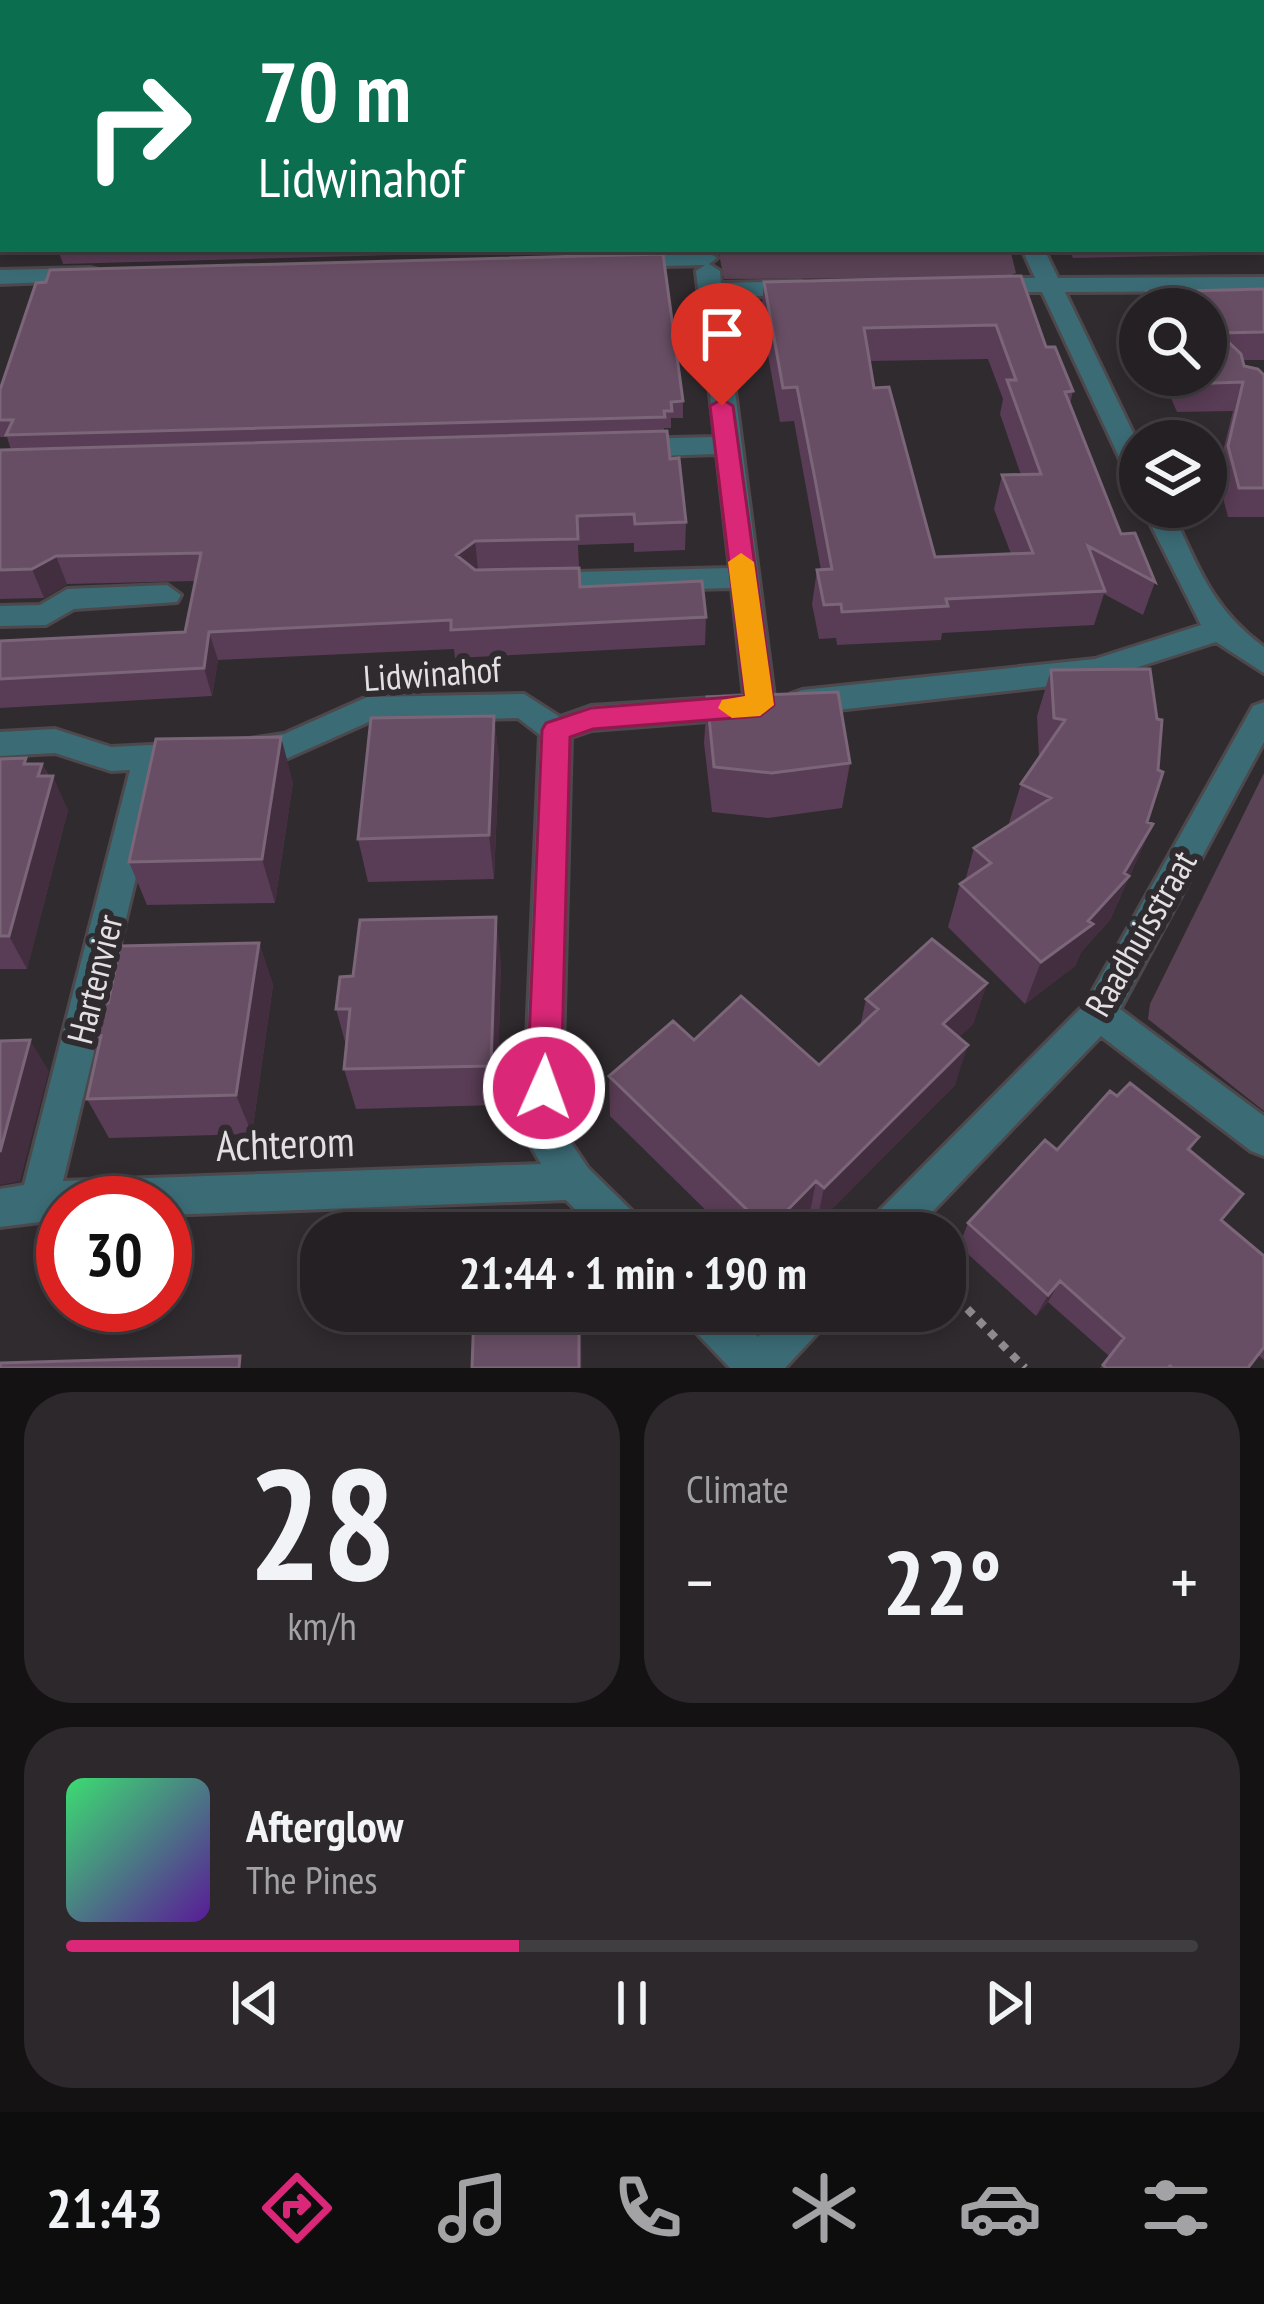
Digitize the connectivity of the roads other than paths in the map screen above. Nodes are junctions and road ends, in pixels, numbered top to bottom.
1 (1035, 252) edge
2 (706, 253) edge
3 (589, 261) edge
4 (118, 274) edge
5 (0, 278) edge
6 (1051, 284) junction
7 (1264, 284) edge
8 (960, 286) edge
9 (824, 288) edge
10 (710, 290) junction
11 (1119, 429) edge
12 (726, 446) junction
13 (609, 449) edge
14 (1166, 528) edge
15 (743, 578) junction
16 (500, 584) edge
17 (166, 596) dead end
18 (0, 616) edge
19 (1220, 630) junction
20 (1264, 662) edge
21 (760, 705) junction
22 (1264, 714) edge
23 (556, 730) junction
24 (0, 744) edge
25 (149, 758) junction
26 (1099, 1014) junction
27 (1264, 1138) edge
28 (45, 1176) edge
29 (574, 1180) junction
30 (192, 1195) edge
31 (36, 1202) edge
32 (0, 1208) edge
33 (605, 1212) edge
34 (906, 1212) edge
35 (724, 1332) edge
36 (791, 1332) edge
37 (758, 1367) edge

1 - 6 street
2 - 3 street
2 - 10 street
4 - 5 street
6 - 7 street
6 - 8 street
6 - 11 street
9 - 10 street
10 - 12 street
12 - 13 street
12 - 15 street
14 - 19 street
15 - 16 street
15 - 21 street
17 - 18 street
19 - 20 street
19 - 21 street
21 - 23 street
22 - 26 street, Raadhuisstraat
23 - 25 street, Lidwinahof
23 - 29 street
24 - 25 street, Lidwinahof
25 - 28 street, Hartenvier
26 - 27 street
26 - 34 street, Raadhuisstraat
29 - 30 street, Achterom
29 - 33 street
31 - 32 street, Achterom
35 - 37 street
36 - 37 street

